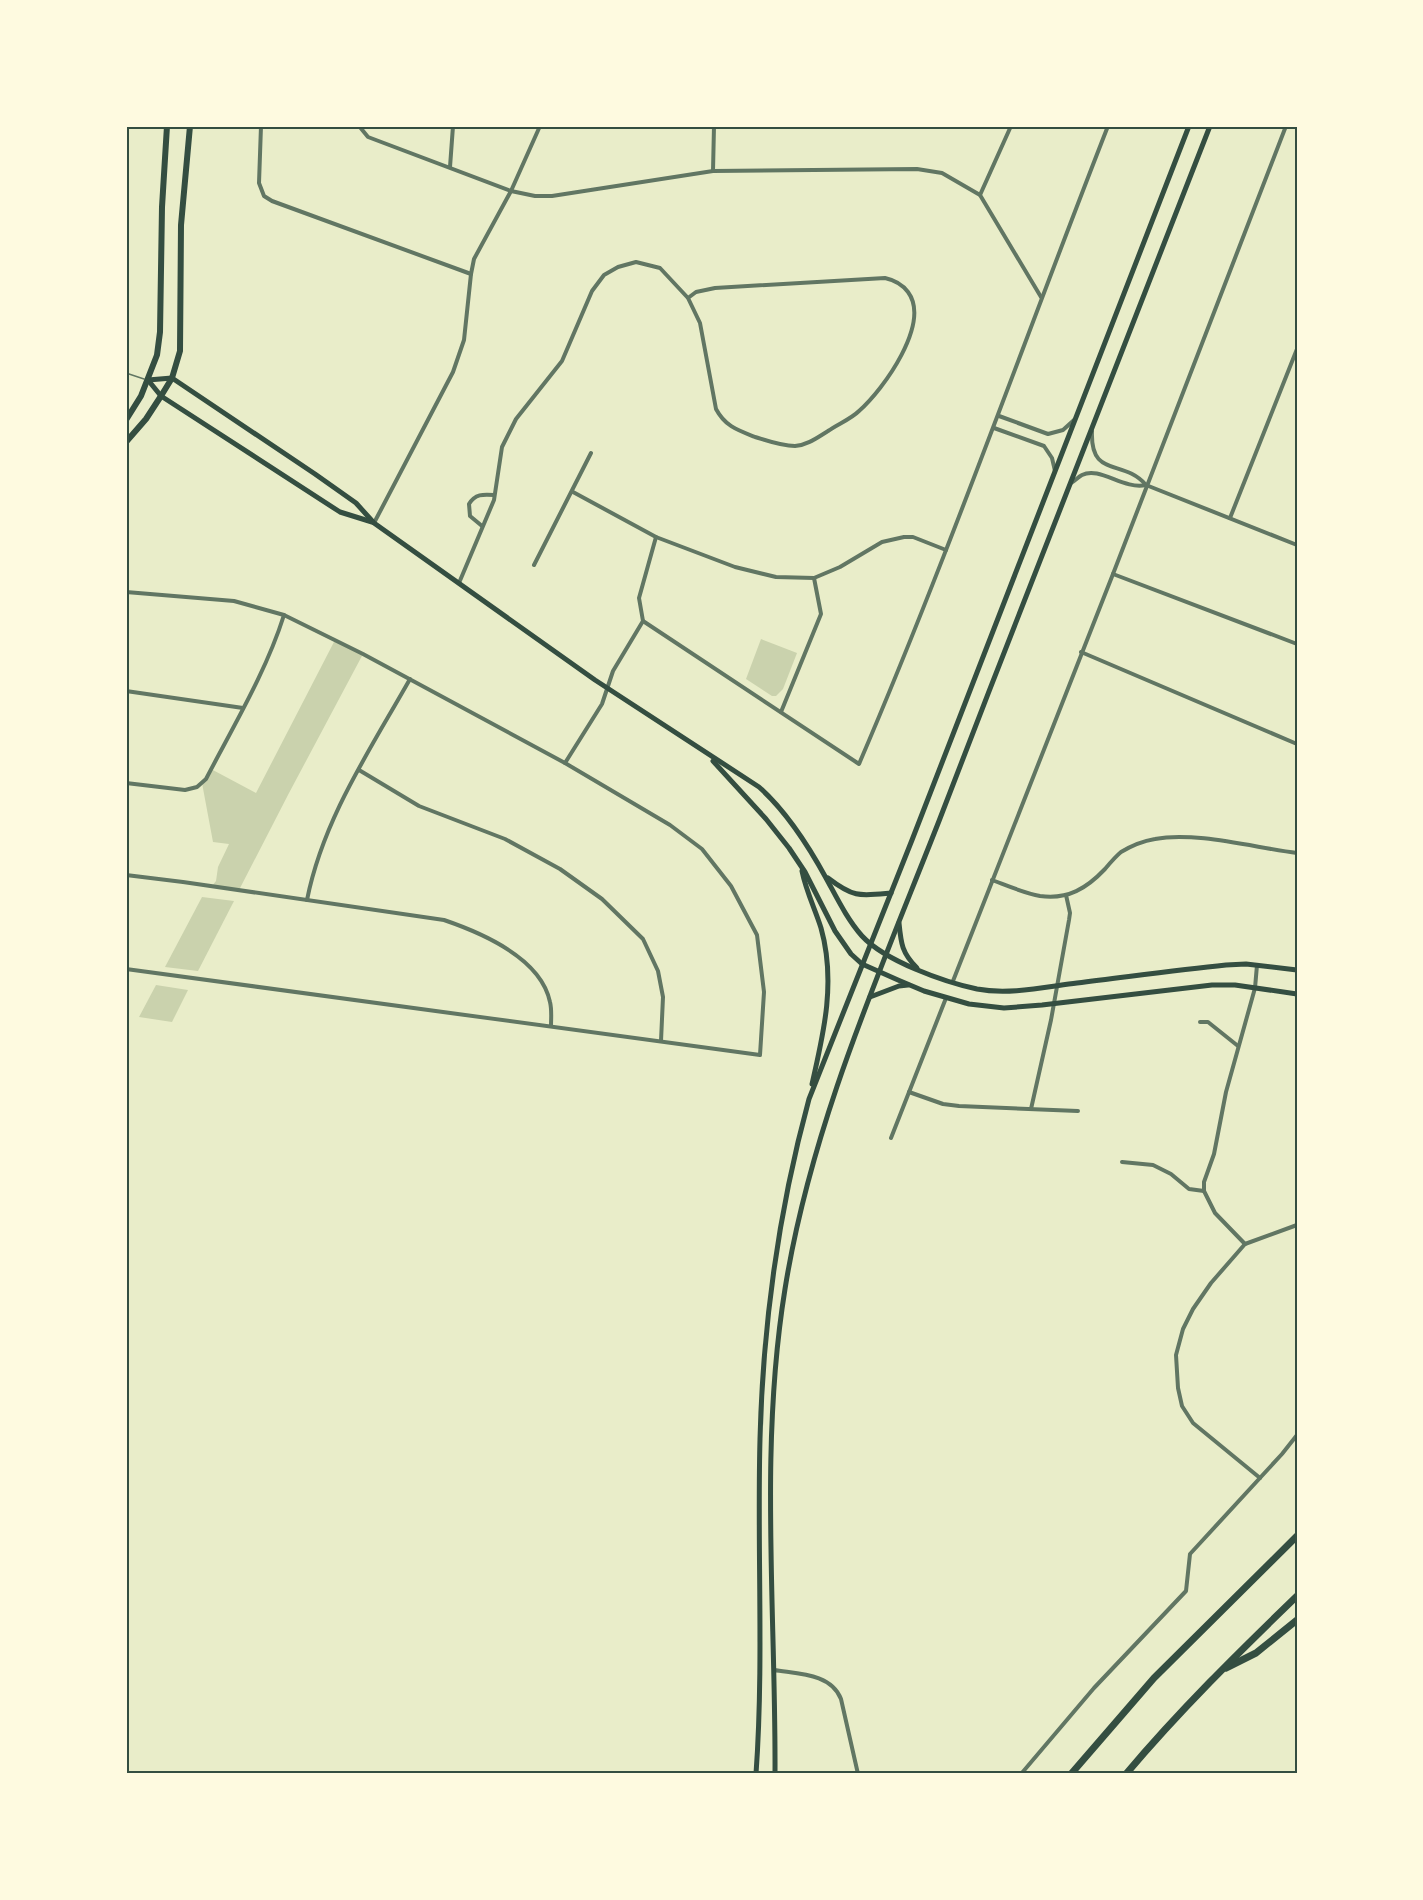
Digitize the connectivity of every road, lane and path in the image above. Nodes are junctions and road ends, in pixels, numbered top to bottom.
1 (167, 126) edge
2 (190, 126) edge
3 (261, 126) edge
4 (359, 126) edge
5 (453, 126) edge
6 (540, 126) edge
7 (714, 126) edge
8 (1011, 126) edge
9 (1108, 126) edge
10 (1189, 126) edge
11 (1210, 126) edge
12 (1286, 126) edge
13 (450, 166) junction
14 (713, 171) junction
15 (511, 191) junction
16 (980, 195) junction
17 (471, 274) junction
18 (1041, 297) junction
19 (688, 298) junction
20 (1297, 349) edge
21 (126, 373) edge
22 (172, 378) junction
23 (148, 380) junction
24 (162, 396) junction
25 (999, 416) junction
26 (126, 420) edge
27 (1075, 420) junction
28 (994, 428) junction
29 (1092, 428) junction
30 (126, 442) edge
31 (591, 453) dead end
32 (1055, 471) junction
33 (1068, 485) junction
34 (1146, 485) junction
35 (573, 492) junction
36 (494, 495) junction
37 (1230, 518) junction
38 (374, 523) junction
39 (483, 526) junction
40 (656, 537) junction
41 (1297, 545) edge
42 (946, 549) junction
43 (534, 565) dead end
44 (1113, 574) junction
45 (814, 578) junction
46 (458, 584) junction
47 (126, 592) edge
48 (284, 615) junction
49 (643, 621) junction
50 (1297, 644) edge
51 (1081, 652) junction
52 (410, 679) junction
53 (608, 687) junction
54 (126, 691) edge
55 (243, 708) junction
56 (781, 712) junction
57 (1297, 744) edge
58 (708, 755) junction
59 (565, 763) junction
60 (358, 770) junction
61 (126, 783) edge
62 (1297, 853) edge
63 (800, 864) junction
64 (126, 875) edge
65 (825, 876) junction
66 (992, 880) junction
67 (891, 893) junction
68 (1066, 895) junction
69 (307, 900) junction
70 (899, 921) junction
71 (870, 944) junction
72 (886, 955) junction
73 (862, 964) junction
74 (1257, 965) junction
75 (126, 969) edge
76 (918, 970) junction
77 (1297, 970) edge
78 (880, 971) junction
79 (953, 981) junction
80 (910, 985) junction
81 (1255, 988) junction
82 (1297, 994) edge
83 (870, 997) junction
84 (946, 998) junction
85 (1200, 1022) dead end
86 (551, 1026) junction
87 (661, 1041) junction
88 (1238, 1046) junction
89 (909, 1092) junction
90 (809, 1099) junction
91 (1031, 1109) junction
92 (1078, 1111) dead end
93 (891, 1138) dead end
94 (1122, 1162) dead end
95 (1204, 1191) junction
96 (1297, 1225) edge
97 (1245, 1244) junction
98 (1297, 1435) edge
99 (1260, 1478) junction
100 (1297, 1536) edge
101 (1297, 1596) edge
102 (1297, 1620) edge
103 (774, 1670) junction
104 (1221, 1670) junction
105 (756, 1774) edge
106 (775, 1774) edge
107 (858, 1774) edge
108 (1021, 1774) edge
109 (1071, 1774) edge
110 (1126, 1774) edge

1 - 23 main road
2 - 22 main road
3 - 17 street
4 - 13 street
5 - 13 street
6 - 15 street
7 - 14 street
8 - 16 street
9 - 18 street
10 - 27 main road
11 - 29 main road
12 - 34 street
13 - 15 street
14 - 15 street
14 - 16 street
15 - 17 street
16 - 18 street
17 - 38 street
18 - 25 street
19 - 19 street
19 - 36 street
20 - 37 street
21 - 23 lane
22 - 23 main road
22 - 24 main road
22 - 38 main road
23 - 24 main road
23 - 26 main road
24 - 30 main road
24 - 38 main road
25 - 27 street
25 - 28 street
27 - 32 main road
28 - 32 street
28 - 42 street
29 - 33 main road
29 - 34 street
31 - 35 street
32 - 67 main road
33 - 34 street
33 - 70 main road
34 - 37 street
34 - 44 street
35 - 40 street
35 - 43 street
36 - 39 street
36 - 39 street
37 - 41 street
38 - 46 main road
39 - 46 street
40 - 45 street
40 - 49 street
42 - 45 street
42 - 56 street
44 - 50 street
44 - 51 street
45 - 56 street
46 - 53 main road
47 - 48 street
48 - 52 street
48 - 55 street
49 - 53 street
49 - 56 street
51 - 57 street
51 - 66 street
52 - 59 street
52 - 60 street
53 - 58 main road
53 - 59 street
54 - 55 street
55 - 61 street
58 - 63 main road
58 - 65 main road
59 - 87 street
60 - 69 street
60 - 87 street
62 - 68 street
63 - 73 main road
63 - 90 main road
64 - 69 street
65 - 67 main road
65 - 71 main road
66 - 68 street
66 - 79 street
67 - 71 main road
68 - 91 street
69 - 86 street
70 - 72 main road
70 - 76 main road
71 - 72 main road
71 - 73 main road
72 - 76 main road
72 - 78 main road
73 - 78 main road
73 - 90 main road
74 - 77 main road
74 - 79 main road
74 - 81 street
75 - 86 street
76 - 79 main road
78 - 80 main road
78 - 83 main road
80 - 83 main road
80 - 84 main road
81 - 82 main road
81 - 84 main road
81 - 88 street
83 - 103 main road
84 - 89 street
85 - 88 street
86 - 87 street
88 - 95 street
89 - 91 street
89 - 93 street
90 - 105 main road
91 - 92 street
94 - 95 street
95 - 97 street
96 - 97 street
97 - 99 street
98 - 99 street
99 - 108 street
100 - 109 highway
101 - 104 highway
102 - 104 highway
103 - 106 main road
103 - 107 street
104 - 110 highway

